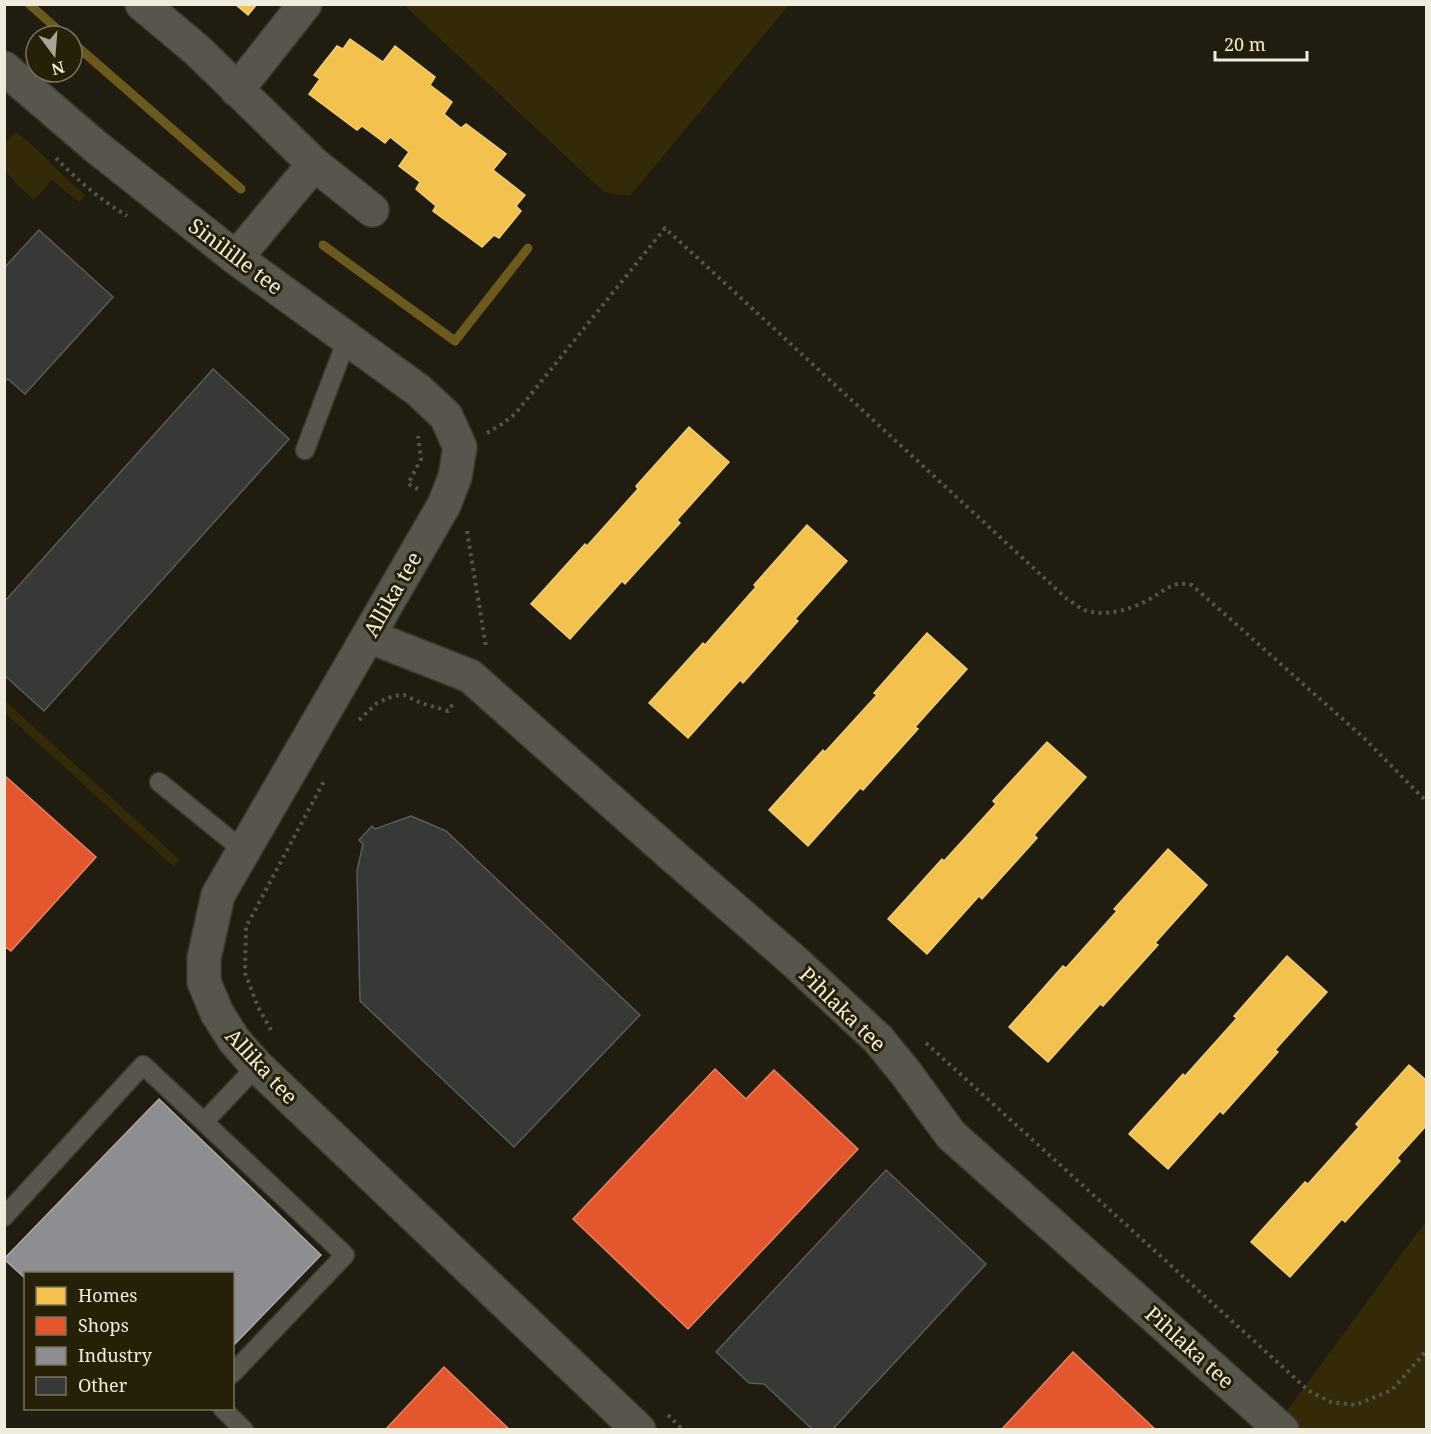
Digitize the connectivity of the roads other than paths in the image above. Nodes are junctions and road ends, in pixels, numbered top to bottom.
1 (142, 4) edge
2 (305, 4) edge
3 (4, 68) edge
4 (237, 90) junction
5 (314, 165) junction
6 (372, 210) dead end
7 (236, 258) junction
8 (347, 339) junction
9 (460, 447) joint
10 (305, 450) dead end
11 (368, 636) junction
12 (159, 782) dead end
13 (244, 851) junction
14 (257, 1066) junction
15 (204, 1122) junction
16 (4, 1217) edge
17 (234, 1372) edge
18 (224, 1410) edge
19 (244, 1430) edge
20 (639, 1430) edge
21 (1282, 1430) edge

1 - 4 street
2 - 4 street
3 - 7 street, Sinilille tee
4 - 5 street
5 - 6 street
5 - 7 street
7 - 8 street, Sinilille tee
8 - 9 street, Sinilille tee
8 - 10 lane
9 - 11 street, Allika tee
11 - 13 street, Allika tee
11 - 21 street, Pihlaka tee
12 - 13 lane
13 - 14 street, Allika tee
14 - 15 lane
14 - 20 street, Allika tee
15 - 16 lane
15 - 17 lane
18 - 19 lane

